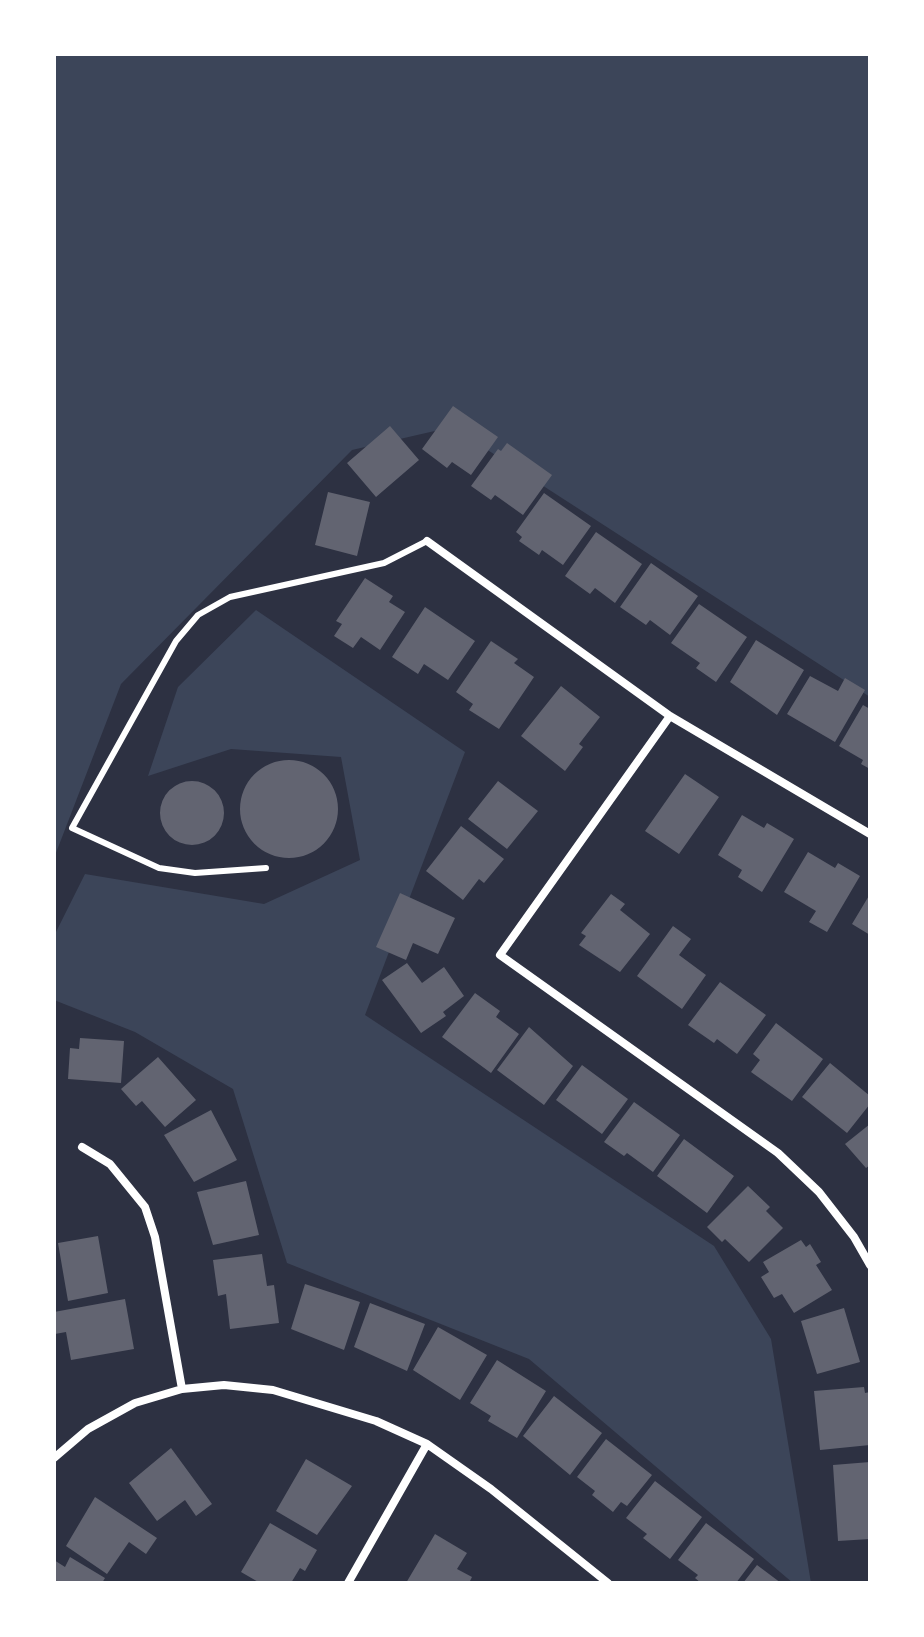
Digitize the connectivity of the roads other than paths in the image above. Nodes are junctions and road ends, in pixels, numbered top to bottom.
1 (427, 541) joint
2 (670, 716) junction
3 (870, 834) edge
4 (266, 868) dead end
5 (82, 1147) dead end
6 (870, 1265) edge
7 (182, 1389) junction
8 (427, 1444) junction
9 (54, 1458) edge
10 (348, 1583) edge
11 (608, 1583) edge

1 - 2 street
1 - 4 lane
2 - 3 street
2 - 6 street
5 - 7 street
7 - 8 street
7 - 9 street
8 - 10 street
8 - 11 street

